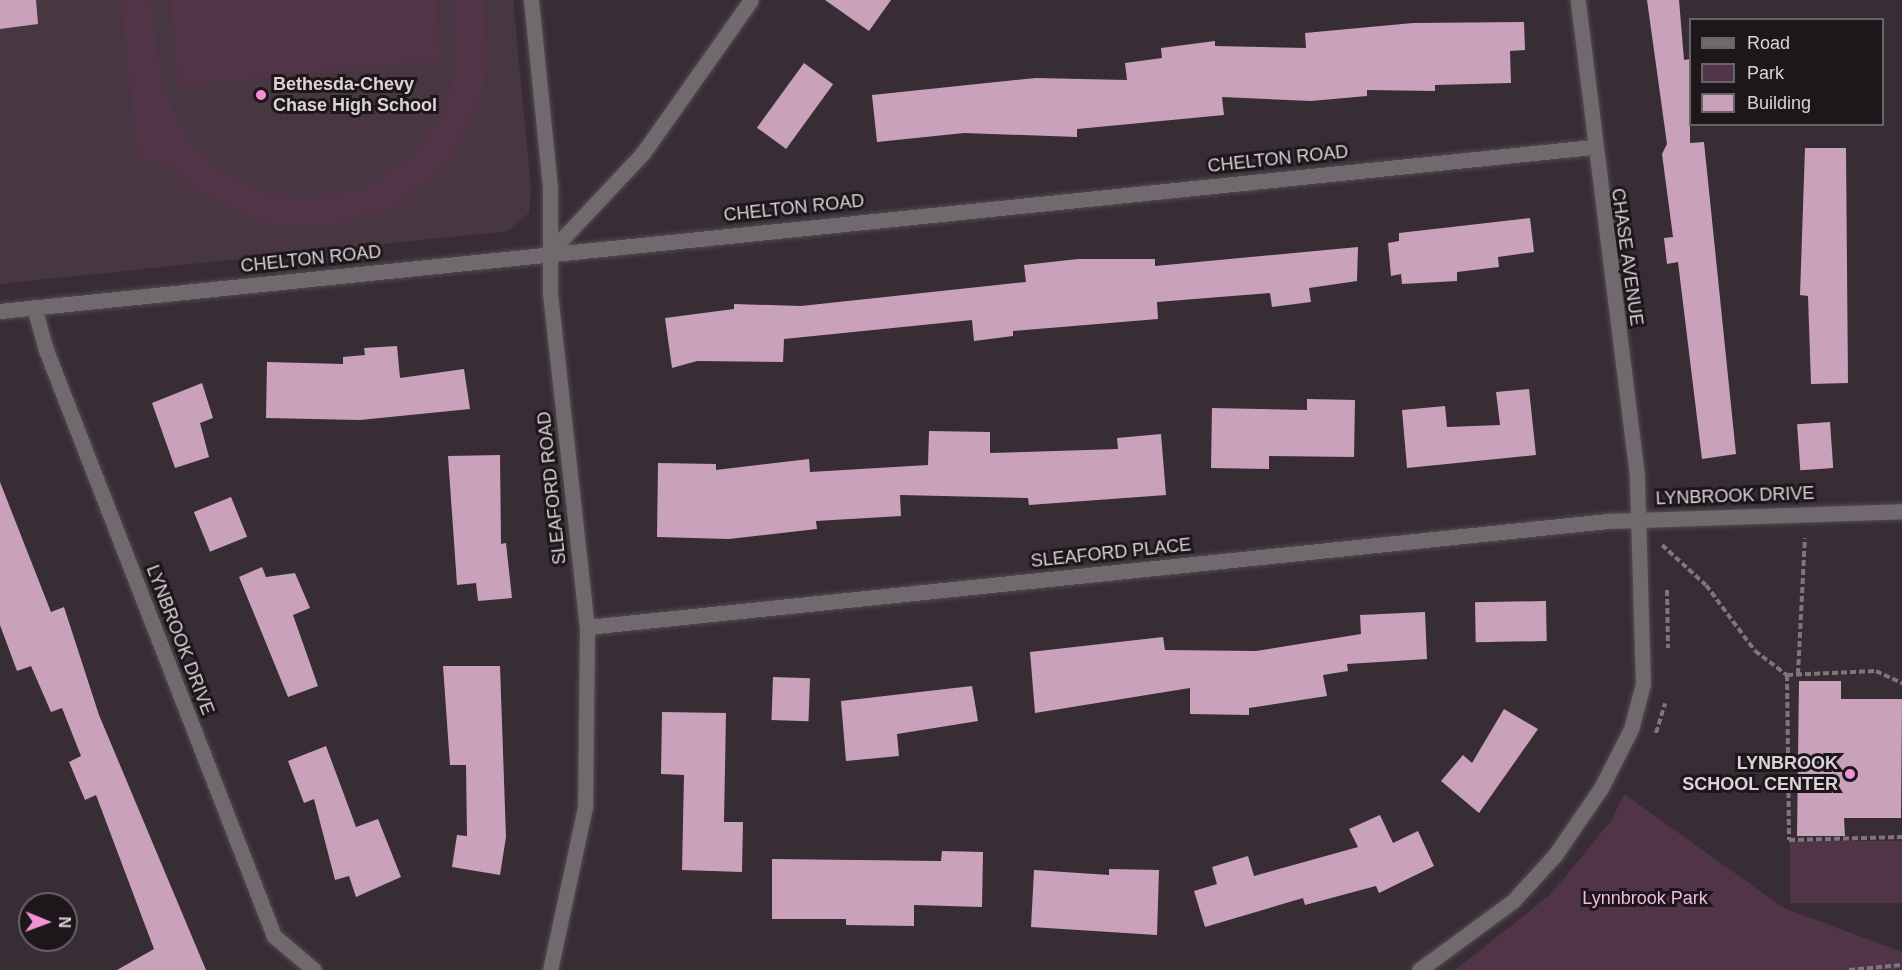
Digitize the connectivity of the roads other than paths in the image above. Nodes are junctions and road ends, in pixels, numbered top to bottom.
1 (531, 0) edge
2 (751, 0) edge
3 (1578, 0) edge
4 (1593, 147) junction
5 (551, 252) junction
6 (34, 307) junction
7 (0, 311) edge
8 (1902, 511) edge
9 (1639, 519) junction
10 (587, 627) junction
11 (314, 970) edge
12 (550, 970) edge
13 (1419, 970) edge

1 - 5 street, SLEAFORD ROAD
2 - 5 street
3 - 4 street, CHASE AVENUE
4 - 5 street, CHELTON ROAD
4 - 9 street, CHASE AVENUE
5 - 6 street, CHELTON ROAD
5 - 10 street, SLEAFORD ROAD
6 - 7 street, CHELTON ROAD
6 - 11 street, LYNBROOK DRIVE
8 - 9 street, LYNBROOK DRIVE
9 - 10 street, SLEAFORD PLACE
9 - 13 street, LYNBROOK DRIVE
10 - 12 street, SLEAFORD ROAD

